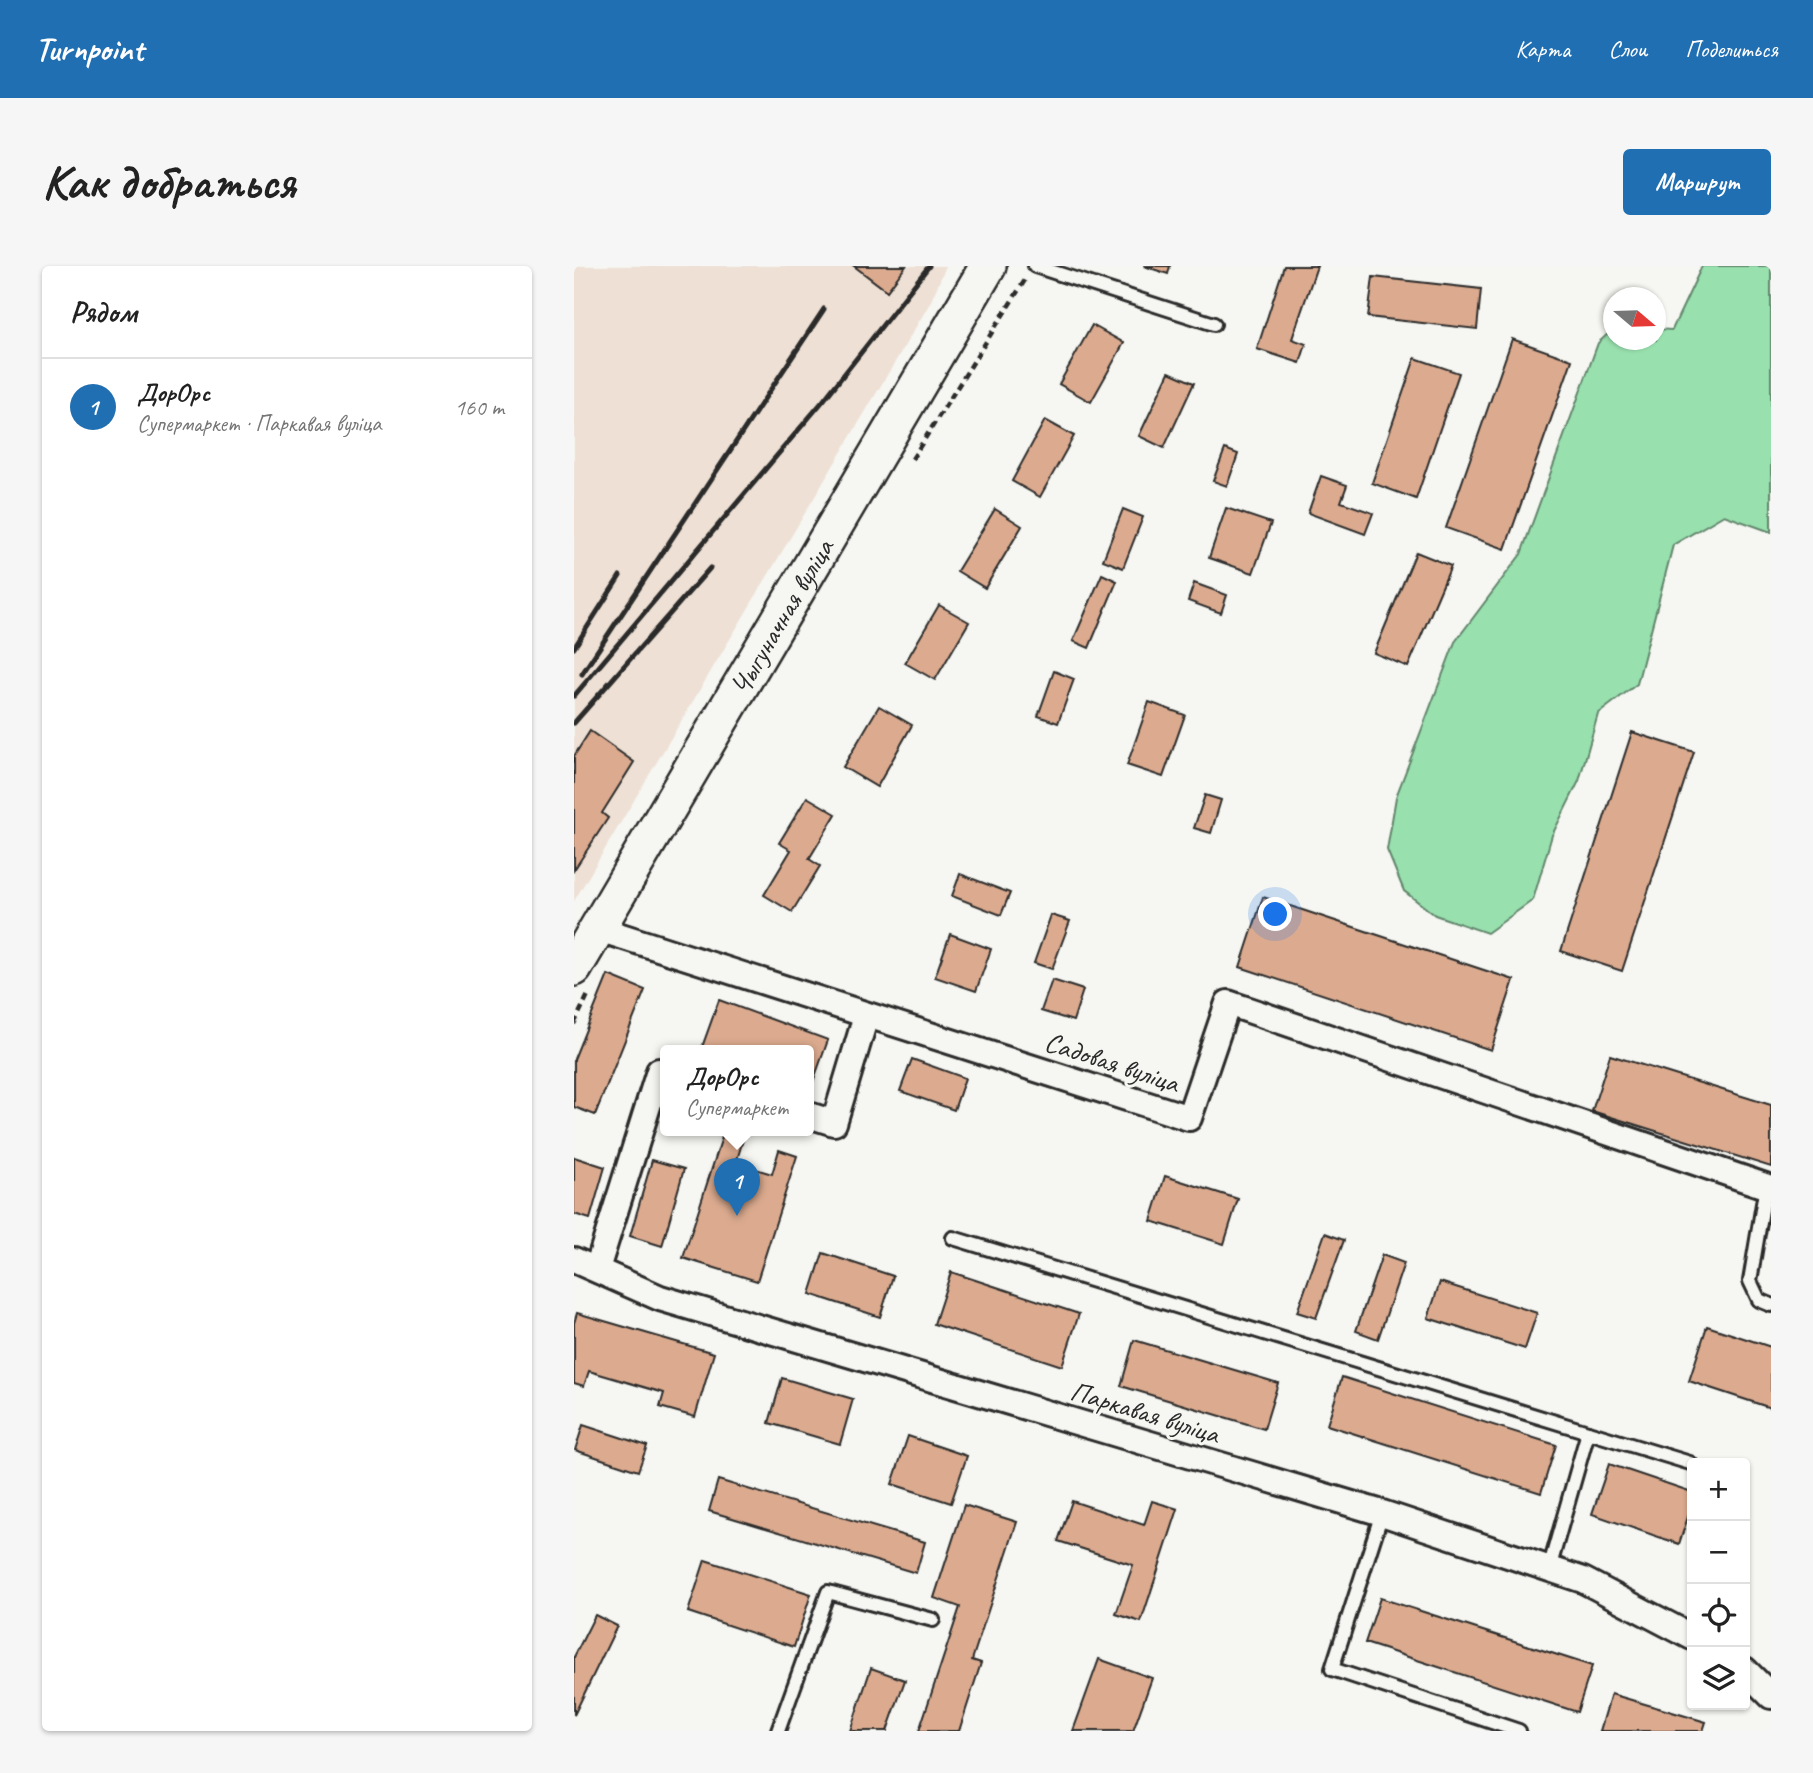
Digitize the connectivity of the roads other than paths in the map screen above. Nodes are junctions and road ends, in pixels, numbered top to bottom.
1 (988, 266) edge
2 (1035, 266) edge
3 (1214, 324) dead end
4 (596, 928) junction
5 (574, 968) edge
6 (866, 1016) junction
7 (660, 1071) edge
8 (814, 1117) edge
9 (1769, 1187) edge
10 (953, 1238) dead end
11 (574, 1260) edge
12 (597, 1269) junction
13 (1771, 1305) edge
14 (1588, 1432) junction
15 (1687, 1462) edge
16 (1382, 1513) junction
17 (1549, 1569) junction
18 (933, 1620) dead end
19 (1687, 1634) edge
20 (1750, 1675) edge
21 (1771, 1696) edge
22 (778, 1731) edge
23 (1519, 1731) edge

1 - 4 main road, Чыгуначная вуліца
2 - 3 lane
4 - 5 main road, Чыгуначная вуліца
4 - 6 street, Садовая вуліца
6 - 8 street
6 - 9 street, Садовая вуліца
7 - 12 street
9 - 13 lane
10 - 14 lane
11 - 12 street, Паркавая вуліца
12 - 16 street, Паркавая вуліца
14 - 15 lane
14 - 17 lane
16 - 17 street, Паркавая вуліца
16 - 23 lane
17 - 19 street, Паркавая вуліца
18 - 22 lane
20 - 21 street

